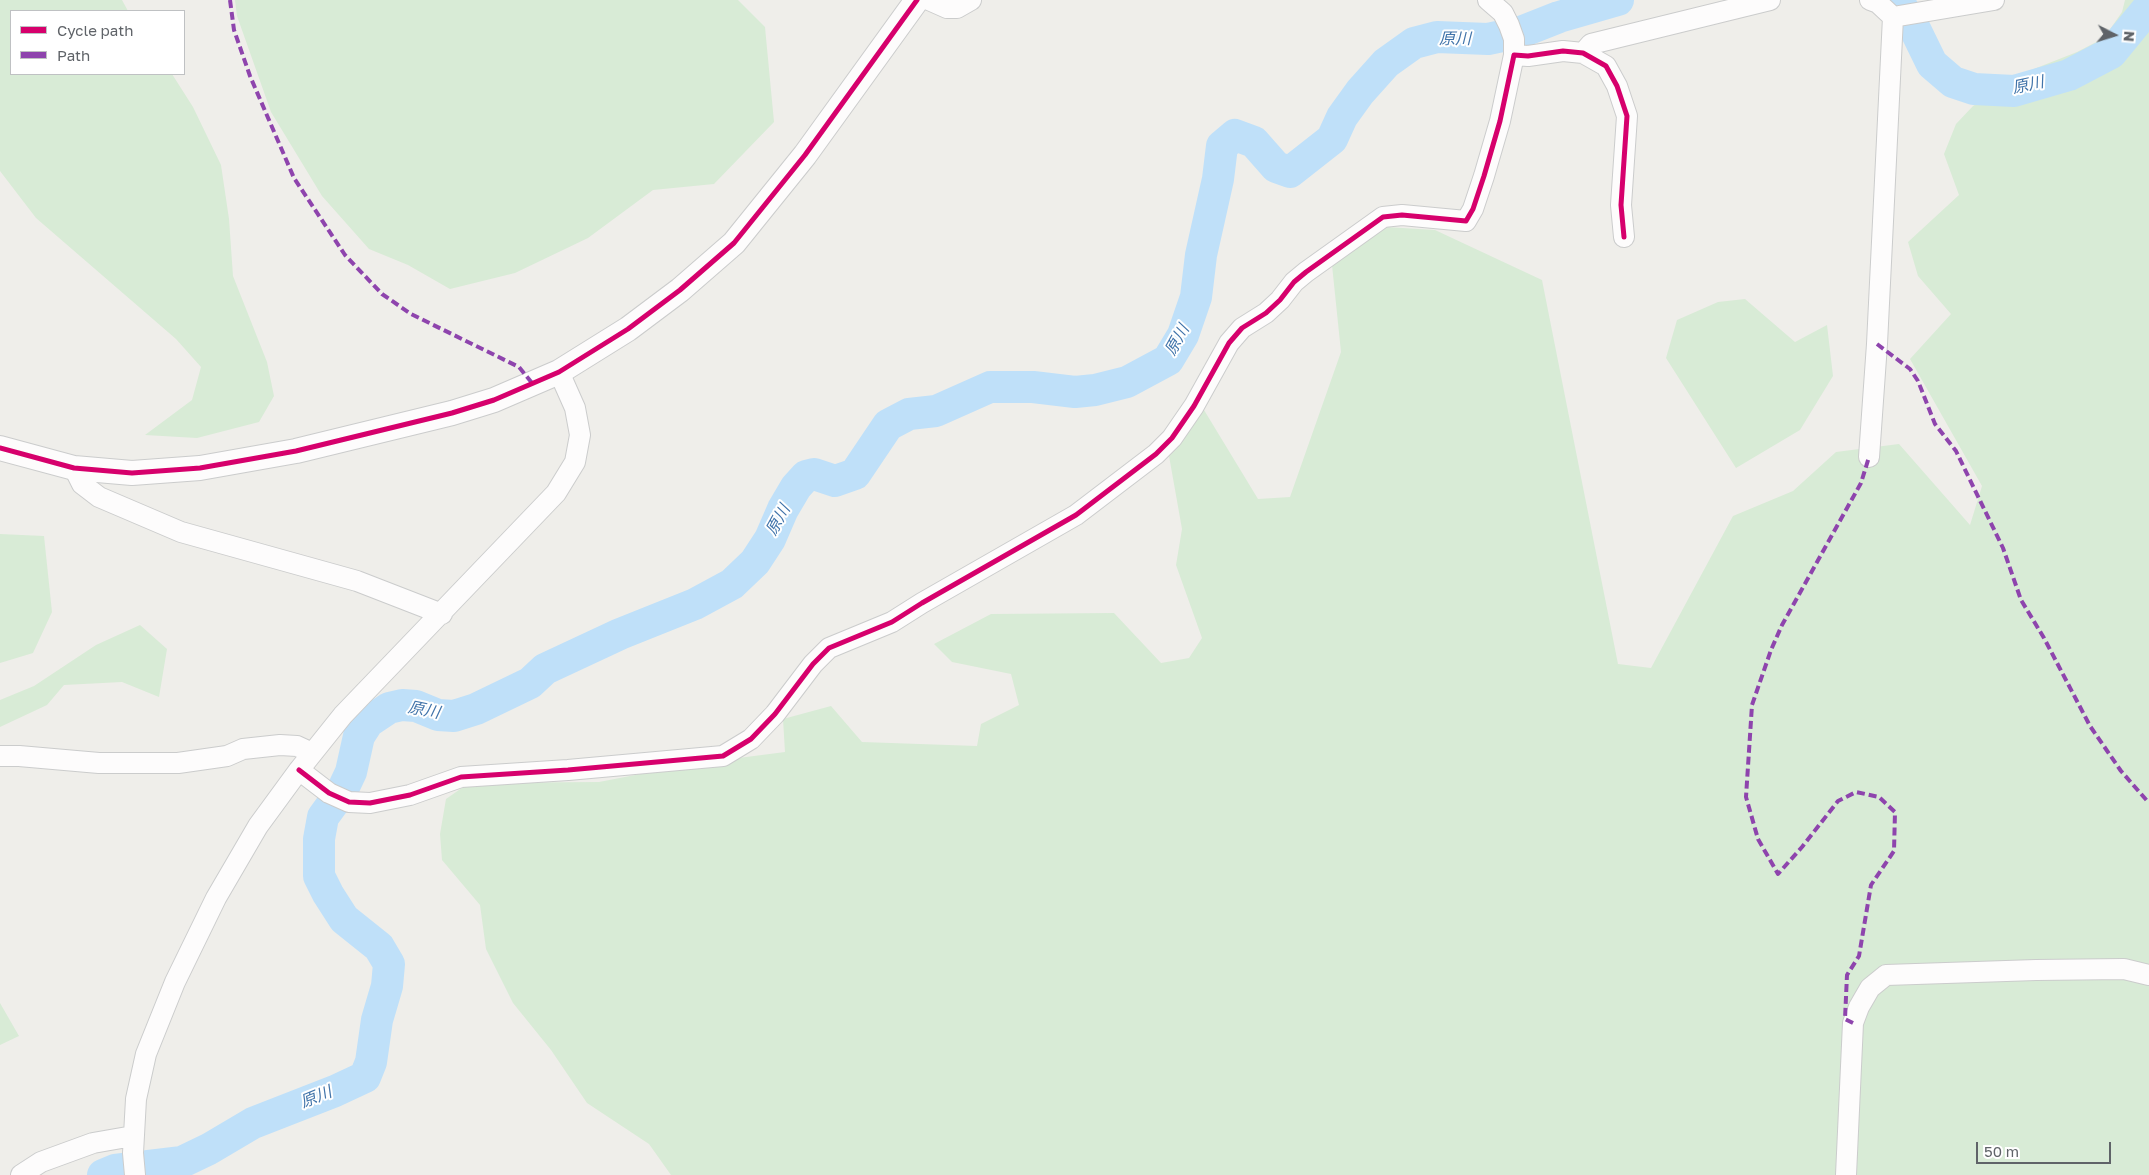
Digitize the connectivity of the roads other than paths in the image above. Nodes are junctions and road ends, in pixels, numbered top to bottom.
1 (917, 0) edge
2 (930, 0) edge
3 (971, 0) edge
4 (1488, 0) edge
5 (1770, 0) edge
6 (1870, 0) edge
7 (1994, 0) edge
8 (1902, 15) junction
9 (1512, 40) junction
10 (1583, 53) junction
11 (1624, 237) dead end
12 (559, 372) junction
13 (0, 448) edge
14 (1869, 457) dead end
15 (74, 468) junction
16 (442, 614) junction
17 (312, 753) junction
18 (0, 756) edge
19 (299, 770) junction
20 (2149, 975) edge
21 (133, 1144) junction
22 (21, 1175) edge
23 (135, 1175) edge
24 (1846, 1175) edge

1 - 12 street
2 - 3 street
4 - 9 street
5 - 10 street
6 - 8 street
7 - 8 street
8 - 14 street
9 - 10 street
9 - 19 street
10 - 11 street
12 - 15 street
12 - 16 street
13 - 15 street
15 - 16 street
16 - 17 street
17 - 18 street
17 - 19 street
19 - 21 street
20 - 24 street
21 - 22 street
21 - 23 street

